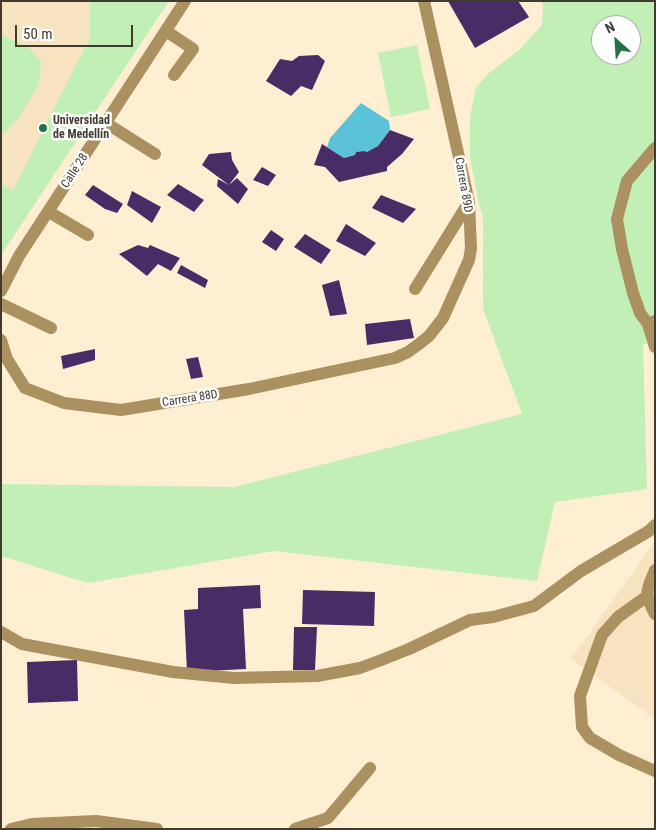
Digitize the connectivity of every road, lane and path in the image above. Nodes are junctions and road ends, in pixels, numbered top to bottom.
1 (185, 1) edge
2 (424, 1) edge
3 (166, 31) junction
4 (174, 75) dead end
5 (106, 123) junction
6 (655, 148) edge
7 (155, 154) dead end
8 (469, 202) junction
9 (49, 212) junction
10 (88, 234) dead end
11 (415, 289) dead end
12 (1, 292) edge
13 (1, 304) edge
14 (652, 323) edge
15 (51, 328) dead end
16 (1, 340) edge
17 (655, 347) edge
18 (408, 352) joint
19 (653, 531) edge
20 (655, 570) edge
21 (646, 597) junction
22 (655, 614) edge
23 (1, 632) edge
24 (370, 768) dead end
25 (655, 772) edge
26 (11, 829) edge
27 (157, 829) edge
28 (295, 829) edge

1 - 3 street, Calle 28
2 - 8 street, Carrera 89D
3 - 4 street
3 - 5 street, Calle 28
5 - 7 street
5 - 9 street, Calle 28
6 - 14 street
8 - 11 street
8 - 18 street, Carrera 89D
9 - 10 street
9 - 12 street, Calle 28
13 - 15 street
14 - 17 street
16 - 18 street, Carrera 88D
19 - 23 street
20 - 21 street
21 - 22 street
21 - 25 street
24 - 28 street
26 - 27 street

